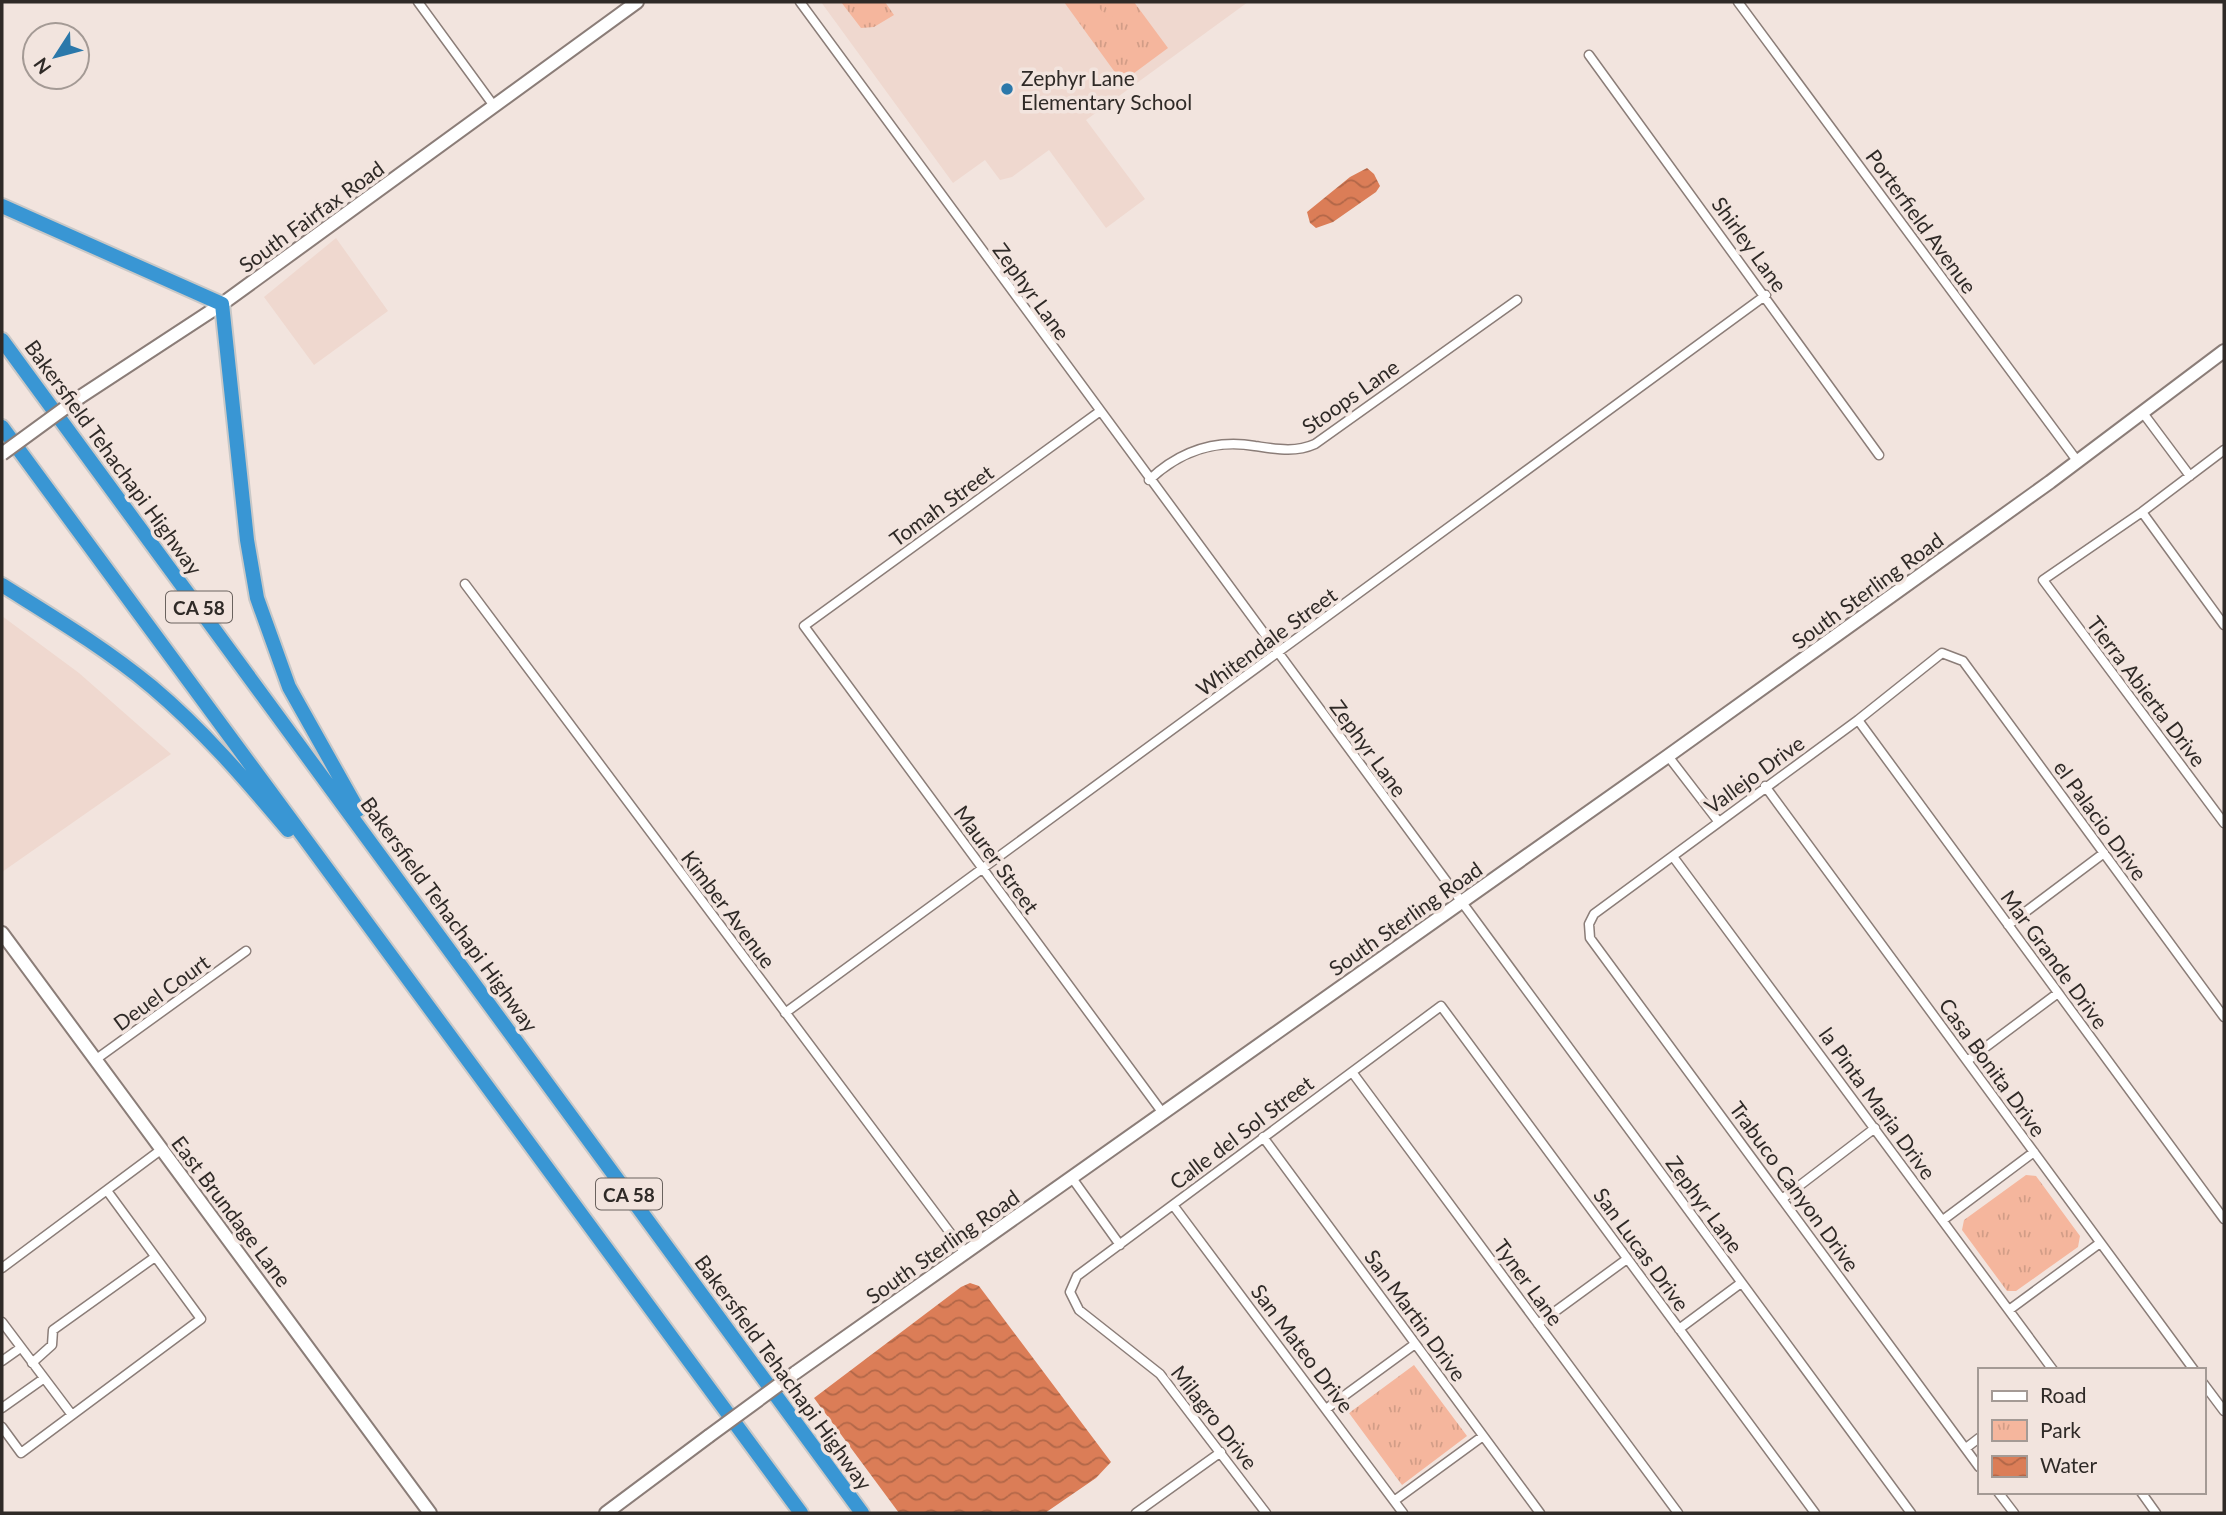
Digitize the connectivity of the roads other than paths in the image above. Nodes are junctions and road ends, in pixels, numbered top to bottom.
1 (418, 2) edge
2 (637, 2) edge
3 (800, 2) edge
4 (1738, 2) edge
5 (1590, 55) dead end
6 (494, 106) junction
7 (2, 206) edge
8 (1766, 295) junction
9 (1517, 300) dead end
10 (222, 304) junction
11 (2, 340) edge
12 (2224, 351) edge
13 (1100, 412) junction
14 (2143, 413) junction
15 (2, 427) edge
16 (2224, 450) edge
17 (2, 454) edge
18 (1879, 455) dead end
19 (2078, 462) junction
20 (2190, 476) junction
21 (1149, 480) junction
22 (2142, 512) junction
23 (2, 584) edge
24 (465, 584) dead end
25 (2224, 625) edge
26 (804, 626) joint
27 (1942, 653) joint
28 (1278, 654) junction
29 (1858, 720) junction
30 (1668, 756) junction
31 (1765, 786) junction
32 (1718, 821) junction
33 (2224, 823) edge
34 (2104, 853) junction
35 (1674, 858) junction
36 (983, 869) junction
37 (396, 874) junction
38 (1460, 902) junction
39 (1590, 924) joint
40 (2008, 925) junction
41 (2, 933) edge
42 (383, 944) junction
43 (246, 951) dead end
44 (2058, 993) junction
45 (1441, 1006) joint
46 (785, 1013) junction
47 (2224, 1017) edge
48 (95, 1060) junction
49 (1967, 1061) junction
50 (1352, 1072) junction
51 (1162, 1112) junction
52 (1875, 1128) junction
53 (1263, 1137) junction
54 (162, 1150) junction
55 (2034, 1152) junction
56 (1072, 1178) junction
57 (108, 1192) junction
58 (1782, 1199) junction
59 (1174, 1205) junction
60 (2224, 1219) edge
61 (1942, 1220) junction
62 (2100, 1243) junction
63 (1121, 1245) junction
64 (965, 1254) junction
65 (155, 1257) junction
66 (1627, 1259) junction
67 (2, 1268) edge
68 (1741, 1283) junction
69 (1070, 1292) joint
70 (2009, 1310) junction
71 (2, 1322) edge
72 (1538, 1324) junction
73 (1679, 1329) junction
74 (1415, 1343) junction
75 (19, 1349) junction
76 (2, 1361) edge
77 (32, 1363) junction
78 (2052, 1368) edge
79 (2193, 1368) edge
80 (43, 1379) junction
81 (2205, 1385) edge
82 (2223, 1406) edge
83 (2, 1408) edge
84 (1326, 1409) junction
85 (72, 1415) junction
86 (2, 1427) edge
87 (1483, 1436) junction
88 (1978, 1439) edge
89 (1966, 1448) junction
90 (1221, 1452) junction
91 (1978, 1466) edge
92 (2000, 1494) edge
93 (2142, 1494) edge
94 (1394, 1501) junction
95 (430, 1513) edge
96 (606, 1513) edge
97 (801, 1513) edge
98 (862, 1513) edge
99 (1136, 1513) edge
100 (1266, 1513) edge
101 (1403, 1513) edge
102 (1540, 1513) edge
103 (1678, 1513) edge
104 (1815, 1513) edge
105 (1911, 1513) edge
106 (2014, 1513) edge
107 (2156, 1513) edge

1 - 6 street
2 - 6 street, South Fairfax Road
3 - 13 street, Zephyr Lane
4 - 19 street, Porterfield Avenue
5 - 8 street, Shirley Lane
6 - 10 street, South Fairfax Road
7 - 10 highway
8 - 18 street, Shirley Lane
8 - 28 street, Whitendale Street
9 - 21 street, Stoops Lane
10 - 17 street, South Fairfax Road, bridge
10 - 37 highway
11 - 37 highway, Bakersfield Tehachapi Highway / CA 58
12 - 14 street, South Sterling Road
13 - 21 street, Zephyr Lane
13 - 26 street, Tomah Street
14 - 19 street, South Sterling Road
14 - 20 street
15 - 42 highway, CA 58
16 - 20 street
19 - 30 street, South Sterling Road
20 - 22 street
21 - 28 street, Zephyr Lane
22 - 25 street
22 - 33 street, Tierra Abierta Drive
23 - 42 highway
24 - 46 street, Kimber Avenue
26 - 36 street, Maurer Street
27 - 29 street, Vallejo Drive
27 - 34 street, el Palacio Drive
28 - 36 street, Whitendale Street
28 - 38 street, Zephyr Lane
29 - 31 street, Vallejo Drive
29 - 40 street, Mar Grande Drive
30 - 32 street
30 - 38 street, South Sterling Road
31 - 32 street, Vallejo Drive
31 - 49 street, Casa Bonita Drive
32 - 35 street, Vallejo Drive
34 - 40 street
34 - 47 street, el Palacio Drive
35 - 39 street, Vallejo Drive
35 - 52 street, la Pinta Maria Drive
36 - 46 street, Whitendale Street
36 - 51 street, Maurer Street
37 - 98 highway, Bakersfield Tehachapi Highway / CA 58
38 - 51 street, South Sterling Road
38 - 68 street, Zephyr Lane
39 - 58 street, Trabuco Canyon Drive
40 - 44 street, Mar Grande Drive
41 - 48 street, East Brundage Lane
42 - 97 highway, CA 58
43 - 48 street, Deuel Court
44 - 49 street
44 - 60 street, Mar Grande Drive
45 - 50 street, Calle del Sol Street
45 - 66 street, San Lucas Drive
46 - 64 street, Kimber Avenue
48 - 54 street, East Brundage Lane
49 - 55 street, Casa Bonita Drive
50 - 53 street, Calle del Sol Street
50 - 72 street, Tyner Lane
51 - 56 street, South Sterling Road
52 - 58 street
52 - 61 street, la Pinta Maria Drive
53 - 59 street, Calle del Sol Street
53 - 74 street, San Martin Drive
54 - 57 street
54 - 95 street, East Brundage Lane
55 - 61 street
55 - 62 street, Casa Bonita Drive
56 - 63 street
56 - 64 street, South Sterling Road
57 - 65 street
57 - 67 street
58 - 89 street, Trabuco Canyon Drive
59 - 63 street, Calle del Sol Street
59 - 84 street, San Mateo Drive
61 - 70 street, la Pinta Maria Drive
62 - 70 street
62 - 79 street, Casa Bonita Drive
63 - 69 street, Calle del Sol Street
64 - 96 street, South Sterling Road, bridge
65 - 77 street
65 - 85 street
66 - 72 street
66 - 73 street, San Lucas Drive
68 - 73 street
68 - 105 street, Zephyr Lane
69 - 90 street, Milagro Drive
70 - 78 street, la Pinta Maria Drive
71 - 75 street
72 - 103 street, Tyner Lane
73 - 104 street, San Lucas Drive
74 - 84 street
74 - 87 street, San Martin Drive
75 - 76 street
75 - 77 street
77 - 80 street
80 - 83 street
80 - 85 street
81 - 82 street
84 - 94 street, San Mateo Drive
85 - 86 street
87 - 94 street
87 - 102 street, San Martin Drive
88 - 89 street
89 - 91 street, Trabuco Canyon Drive
90 - 99 street
90 - 100 street, Milagro Drive
92 - 106 street
93 - 107 street
94 - 101 street, San Mateo Drive

